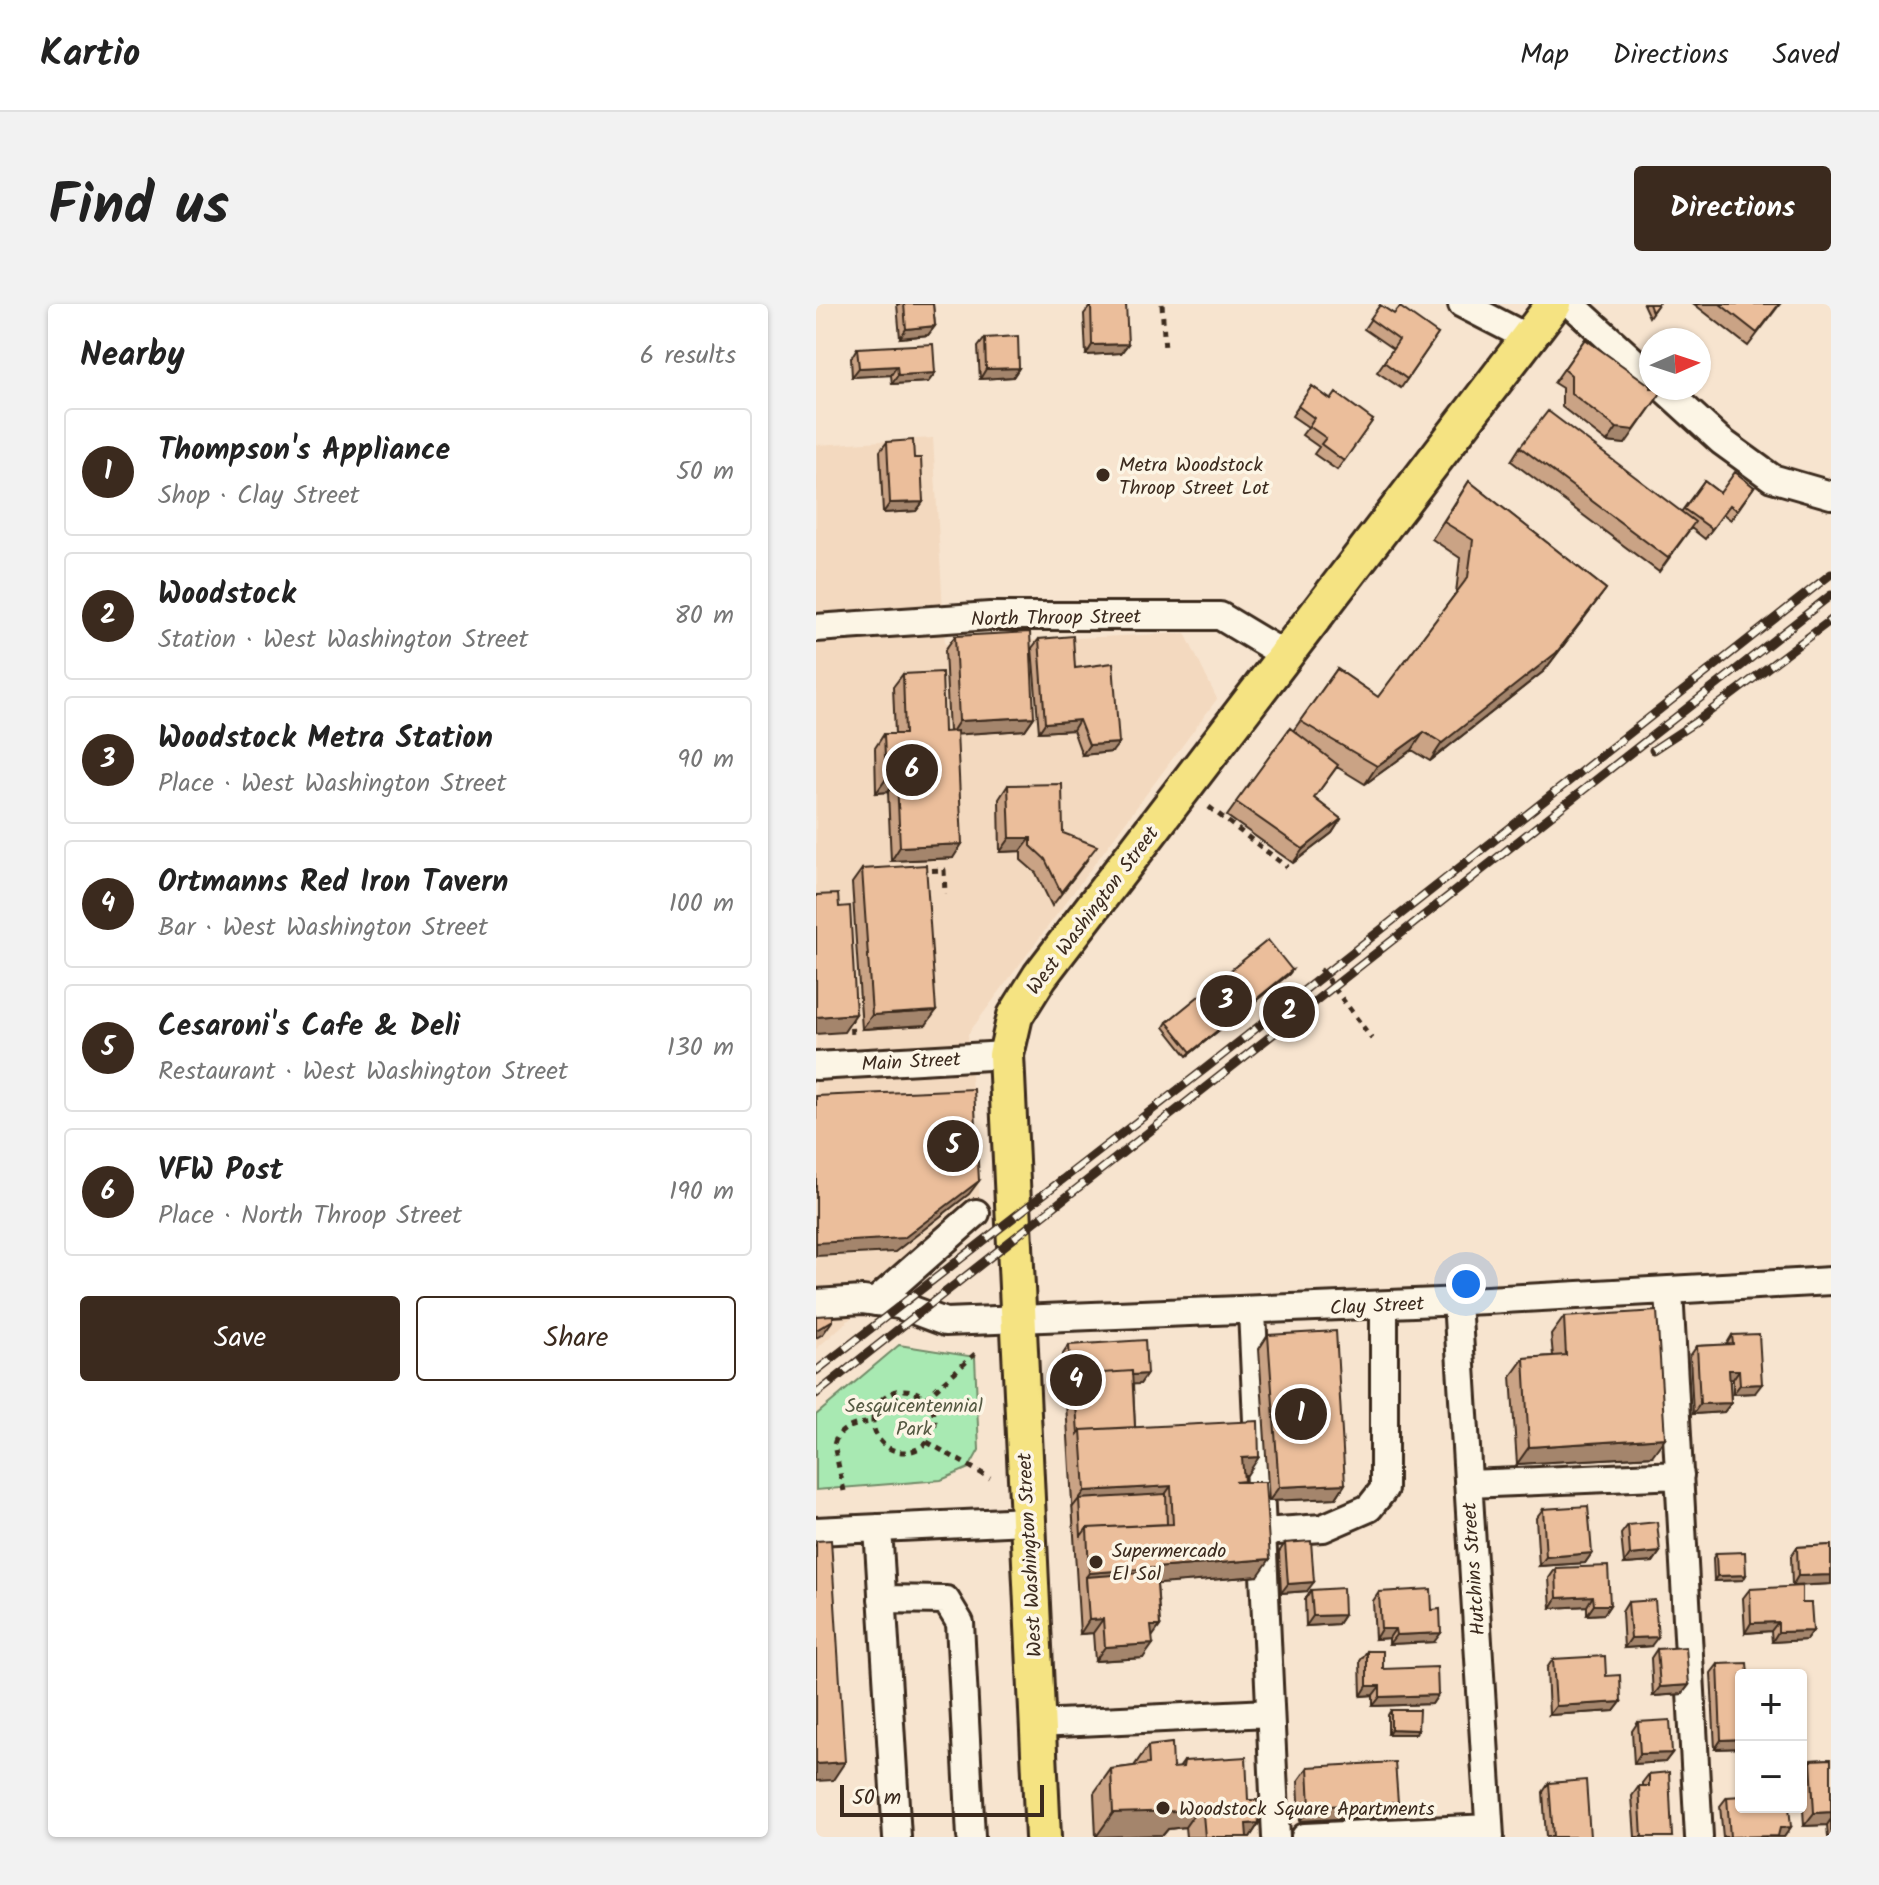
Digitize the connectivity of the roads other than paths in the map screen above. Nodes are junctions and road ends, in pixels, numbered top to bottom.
1 (1462, 304) edge
2 (1554, 304) edge
3 (1571, 304) edge
4 (1528, 338) junction
5 (1639, 366) edge
6 (1676, 400) edge
7 (1831, 495) edge
8 (816, 628) edge
9 (1285, 655) junction
10 (1006, 1055) junction
11 (816, 1066) edge
12 (976, 1213) dead end
13 (1831, 1281) edge
14 (1669, 1290) junction
15 (1457, 1301) junction
16 (875, 1302) junction
17 (816, 1303) edge
18 (1384, 1305) junction
19 (1252, 1311) junction
20 (1018, 1320) junction
21 (1680, 1475) junction
22 (1468, 1484) junction
23 (1028, 1521) junction
24 (878, 1528) junction
25 (816, 1531) edge
26 (1262, 1532) junction
27 (882, 1599) junction
28 (1269, 1713) junction
29 (1037, 1724) junction
30 (1490, 1832) edge
31 (1440, 1833) edge
32 (897, 1837) edge
33 (971, 1837) edge
34 (1043, 1837) edge
35 (1276, 1837) edge
36 (1305, 1837) edge
37 (1699, 1837) edge

1 - 4 street
2 - 4 main road, West Washington Street
3 - 5 street
4 - 9 main road, West Washington Street
6 - 7 street
8 - 9 street, North Throop Street
9 - 10 main road, West Washington Street
10 - 11 street, Main Street
10 - 20 main road, West Washington Street
12 - 16 street
13 - 14 street, Clay Street
14 - 15 street, Clay Street
14 - 21 street
15 - 18 street, Clay Street
15 - 22 street, Hutchins Street
16 - 17 street, Clay Street
16 - 20 street, Clay Street
18 - 19 street, Clay Street
18 - 26 street
19 - 20 street, Clay Street
19 - 26 street
20 - 23 main road, West Washington Street
21 - 22 street
21 - 37 street
22 - 30 street, Hutchins Street
23 - 24 street
23 - 29 main road, West Washington Street
24 - 25 street
24 - 27 street
26 - 28 street
27 - 32 street
27 - 33 street
28 - 29 street
28 - 35 street
29 - 34 main road, West Washington Street
30 - 31 street
31 - 36 street

